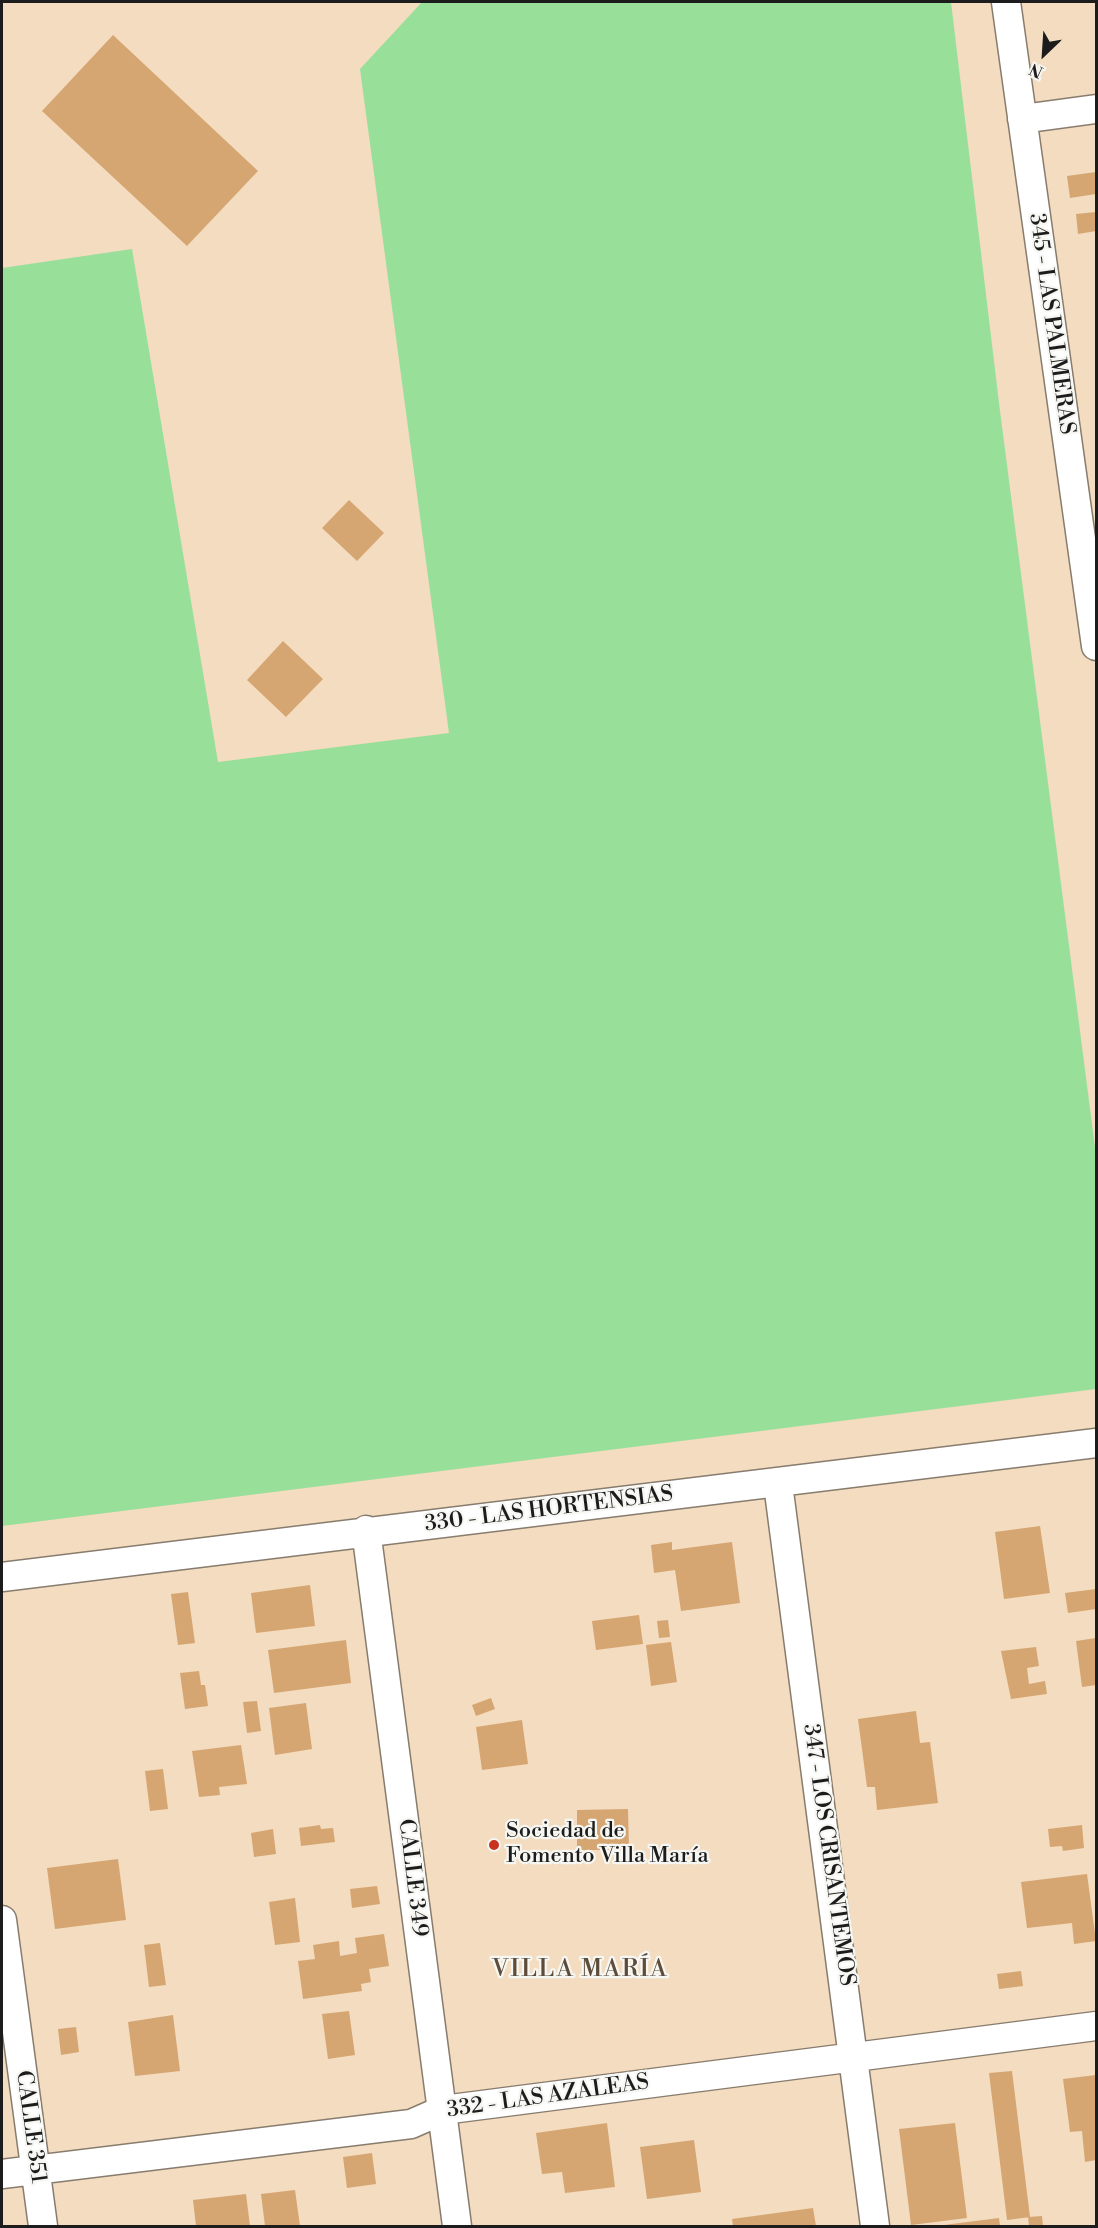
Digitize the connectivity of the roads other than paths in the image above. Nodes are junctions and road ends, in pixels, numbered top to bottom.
1 (1006, 2) edge
2 (1096, 110) edge
3 (1022, 119) junction
4 (1096, 646) edge
5 (1096, 1443) edge
6 (778, 1484) junction
7 (366, 1530) junction
8 (2, 1577) edge
9 (2, 1920) edge
10 (1096, 2026) edge
11 (854, 2056) junction
12 (443, 2110) junction
13 (36, 2170) junction
14 (2, 2174) edge
15 (43, 2226) edge
16 (457, 2226) edge
17 (875, 2226) edge

1 - 3 street, 345 - LAS PALMERAS
2 - 3 street
3 - 4 street, 345 - LAS PALMERAS
5 - 6 street, 330 - LAS HORTENSIAS
6 - 7 street, 330 - LAS HORTENSIAS
6 - 11 street, 347 - LOS CRISANTEMOS
7 - 8 street, 330 - LAS HORTENSIAS
7 - 12 street, CALLE 349
9 - 13 street, CALLE 351
10 - 11 street, 332 - LAS AZALEAS
11 - 12 street, 332 - LAS AZALEAS
11 - 17 street, 347 - LOS CRISANTEMOS
12 - 13 street, 332 - LAS AZALEAS
12 - 16 street, CALLE 349
13 - 14 street, 332 - LAS AZALEAS
13 - 15 street, CALLE 351

